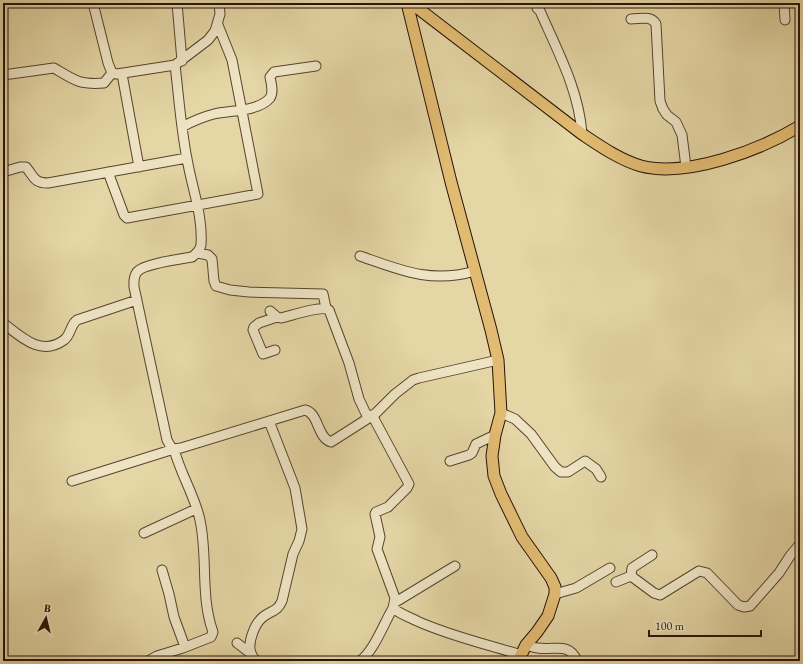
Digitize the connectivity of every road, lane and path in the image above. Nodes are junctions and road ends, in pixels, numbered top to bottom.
1 (93, 3) edge
2 (177, 3) edge
3 (219, 3) edge
4 (407, 3) edge
5 (411, 3) edge
6 (537, 3) edge
7 (784, 3) edge
8 (631, 19) dead end
9 (785, 20) dead end
10 (218, 25) junction
11 (179, 63) junction
12 (316, 66) dead end
13 (112, 72) junction
14 (3, 74) edge
15 (122, 74) junction
16 (241, 110) junction
17 (182, 126) junction
18 (800, 126) edge
19 (582, 134) junction
20 (187, 158) junction
21 (139, 166) junction
22 (686, 167) junction
23 (3, 171) edge
24 (108, 172) junction
25 (198, 205) junction
26 (198, 253) junction
27 (360, 256) dead end
28 (475, 271) junction
29 (137, 300) junction
30 (326, 308) junction
31 (3, 324) edge
32 (275, 350) dead end
33 (498, 360) junction
34 (501, 413) junction
35 (370, 417) junction
36 (269, 422) junction
37 (495, 435) junction
38 (174, 449) junction
39 (450, 461) dead end
40 (601, 477) dead end
41 (72, 481) dead end
42 (196, 509) junction
43 (144, 533) dead end
44 (800, 544) edge
45 (652, 555) dead end
46 (455, 566) dead end
47 (610, 568) dead end
48 (162, 570) dead end
49 (631, 576) junction
50 (616, 582) dead end
51 (555, 594) junction
52 (394, 605) junction
53 (237, 643) dead end
54 (185, 647) junction
55 (250, 653) junction
56 (522, 653) edge
57 (148, 661) edge
58 (256, 661) edge
59 (360, 661) edge
60 (577, 661) edge

1 - 13 street
2 - 11 street
3 - 10 street
4 - 28 main road
5 - 19 main road
6 - 19 street
7 - 9 street
8 - 22 street
10 - 11 street
10 - 16 street
11 - 15 street
11 - 17 street
12 - 16 street
13 - 14 street
13 - 15 street
15 - 21 street
16 - 17 street
16 - 25 street
17 - 20 street
18 - 22 main road
19 - 22 main road
20 - 21 street
20 - 25 street
21 - 24 street
23 - 24 street
24 - 25 street
25 - 26 street
26 - 29 street
26 - 30 street
27 - 28 street
28 - 33 main road
29 - 31 street
29 - 38 street
30 - 32 street
30 - 35 street
33 - 34 main road
33 - 35 street
34 - 37 main road
34 - 40 street
35 - 36 street
35 - 52 street
36 - 38 street
36 - 55 street
37 - 39 street
37 - 51 main road
38 - 41 street
38 - 42 street
42 - 43 street
42 - 54 street
44 - 49 street
45 - 49 street
46 - 52 street
47 - 51 street
48 - 54 street
49 - 50 street
51 - 56 main road
52 - 56 street
52 - 59 street
53 - 55 street
54 - 57 street
55 - 58 street
56 - 60 street

